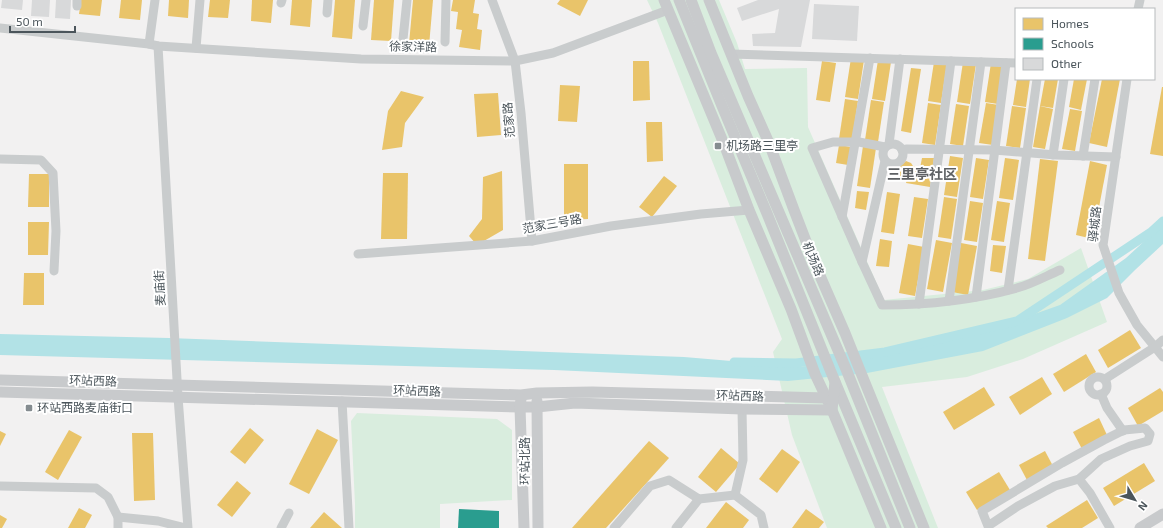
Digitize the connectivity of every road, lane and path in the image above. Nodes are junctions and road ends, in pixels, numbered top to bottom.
1 (155, 0) edge
2 (200, 0) edge
3 (328, 0) edge
4 (366, 0) edge
5 (408, 0) edge
6 (446, 0) edge
7 (492, 0) edge
8 (679, 0) edge
9 (691, 0) edge
10 (709, 0) edge
11 (666, 5) edge
12 (327, 13) dead end
13 (363, 26) dead end
14 (0, 28) edge
15 (404, 39) dead end
16 (445, 42) dead end
17 (154, 45) junction
18 (196, 48) junction
19 (731, 54) junction
20 (870, 58) junction
21 (900, 59) junction
22 (515, 61) junction
23 (951, 61) junction
24 (981, 62) junction
25 (1006, 63) junction
26 (1015, 64) edge
27 (1037, 80) edge
28 (1064, 80) edge
29 (1095, 80) edge
30 (1127, 80) edge
31 (855, 142) junction
32 (887, 146) junction
33 (939, 149) junction
34 (902, 150) junction
35 (969, 150) junction
36 (994, 150) junction
37 (1026, 153) junction
38 (1053, 155) junction
39 (1083, 156) junction
40 (1116, 157) junction
41 (0, 159) edge
42 (885, 161) junction
43 (749, 210) junction
44 (842, 218) junction
45 (532, 241) junction
46 (358, 254) dead end
47 (862, 262) junction
48 (1060, 270) dead end
49 (54, 271) dead end
50 (1008, 290) junction
51 (976, 297) junction
52 (949, 301) junction
53 (919, 304) junction
54 (1163, 340) edge
55 (1155, 347) junction
56 (1163, 357) edge
57 (833, 377) junction
58 (1105, 379) junction
59 (0, 380) edge
60 (177, 385) junction
61 (0, 392) edge
62 (537, 393) junction
63 (1101, 394) junction
64 (521, 395) junction
65 (178, 397) junction
66 (826, 398) junction
67 (342, 401) junction
68 (520, 407) junction
69 (537, 407) junction
70 (742, 409) junction
71 (832, 410) junction
72 (1122, 431) junction
73 (1079, 479) junction
74 (0, 486) edge
75 (735, 496) junction
76 (699, 499) junction
77 (289, 513) dead end
78 (1163, 514) edge
79 (118, 517) junction
80 (118, 528) edge
81 (187, 528) edge
82 (281, 528) edge
83 (349, 528) edge
84 (524, 528) edge
85 (538, 528) edge
86 (614, 528) edge
87 (676, 528) edge
88 (764, 528) edge
89 (881, 528) edge
90 (896, 528) edge
91 (910, 528) edge
92 (924, 528) edge
93 (1110, 528) edge
94 (1140, 528) edge

1 - 17 street, 麦庙街
2 - 18 street
3 - 12 street
4 - 13 street
5 - 15 street
6 - 16 street
7 - 22 street, 范家路
8 - 57 main road
9 - 91 main road, 机场路
10 - 19 main road, 机场路
11 - 22 street, 徐家洋路
11 - 43 main road
14 - 17 street, 徐家洋路
17 - 18 street, 徐家洋路
17 - 60 street, 麦庙街
18 - 22 street, 徐家洋路
19 - 20 street
19 - 92 main road, 机场路
20 - 21 street
20 - 31 street
21 - 23 street
21 - 32 street
22 - 45 street, 范家路
23 - 24 street
23 - 33 street
24 - 25 street
24 - 35 street
25 - 26 street
25 - 36 street
27 - 37 street
28 - 38 street
29 - 39 street
30 - 40 street, 驿城路
31 - 32 street
31 - 44 street
31 - 44 street
32 - 34 street
32 - 42 street
33 - 34 street
33 - 35 street
33 - 53 street
34 - 42 street
35 - 36 street
35 - 52 street
36 - 37 street
36 - 51 street
37 - 38 street
37 - 50 street
38 - 39 street
39 - 40 street
40 - 55 street, 驿城路
41 - 49 street
42 - 47 street
43 - 45 street, 范家三号路
43 - 66 main road
44 - 47 street
45 - 46 street, 范家三号路
47 - 53 street
48 - 50 street
50 - 51 street
51 - 52 street
52 - 53 street
54 - 55 street
55 - 56 street, 驿城路
55 - 58 street
57 - 71 main road
57 - 90 main road
58 - 63 street
58 - 63 street
59 - 60 main road, 环站西路
60 - 64 main road, 环站西路
60 - 65 street, 麦庙街
61 - 65 main road, 环站西路
62 - 64 main road, 环站西路
62 - 66 main road, 环站西路
62 - 69 main road, 环站北路
63 - 72 street
64 - 68 main road, 环站北路
65 - 67 main road, 环站西路
65 - 81 street, 麦庙街
66 - 71 main road
67 - 68 main road, 环站西路
67 - 83 street
68 - 69 main road, 环站西路
68 - 84 main road, 环站北路
69 - 70 main road, 环站西路
69 - 85 main road, 环站北路
70 - 71 main road, 环站西路
70 - 75 street
71 - 89 main road
72 - 73 street
72 - 73 street
73 - 93 street
74 - 79 street
75 - 76 street
75 - 88 street
76 - 86 street
76 - 87 street
77 - 82 street
78 - 94 main road
79 - 80 street
79 - 81 street

